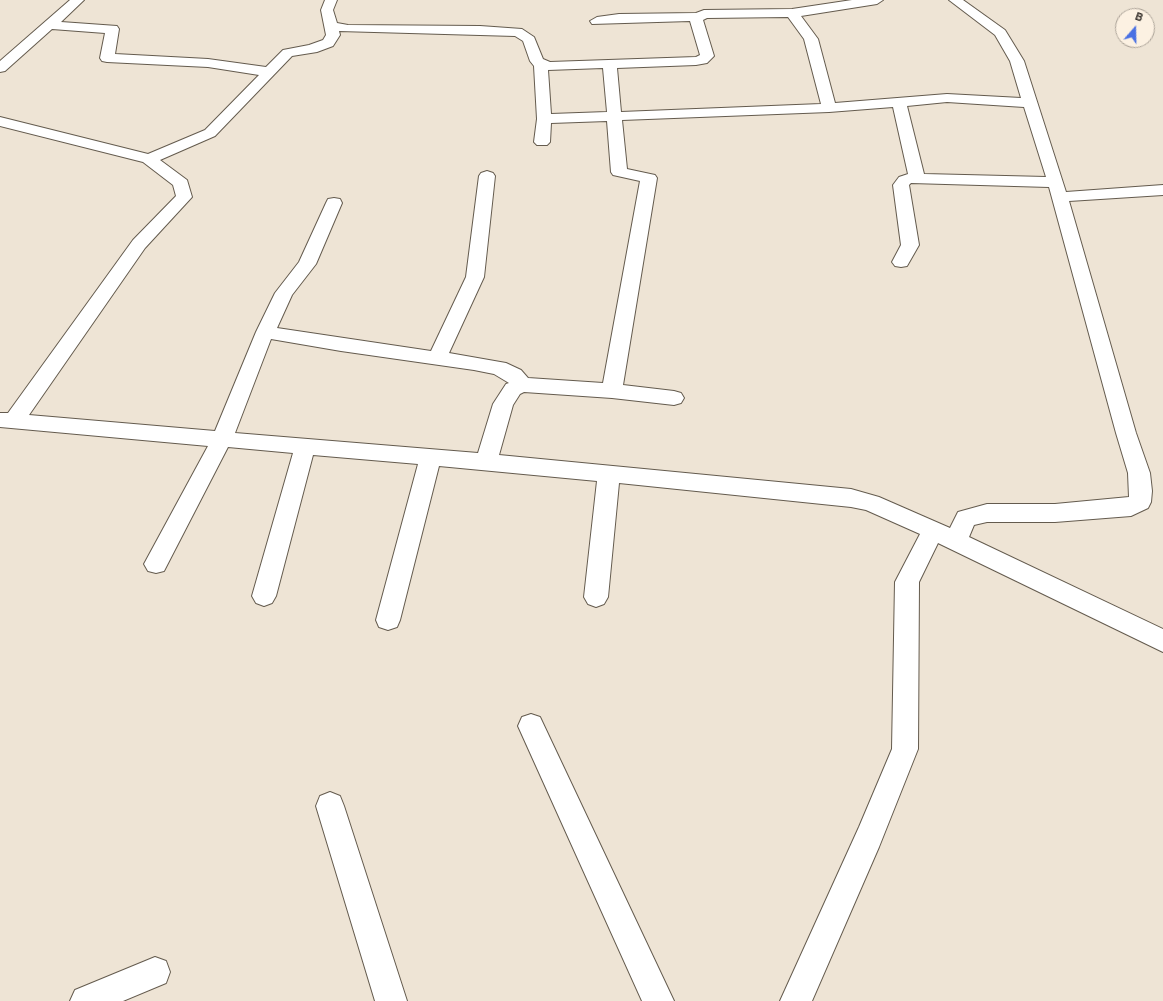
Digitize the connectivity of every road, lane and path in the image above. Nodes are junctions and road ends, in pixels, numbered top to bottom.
1 (78, 0) edge
2 (332, 0) edge
3 (877, 0) edge
4 (955, 0) edge
5 (792, 13) junction
6 (697, 17) junction
7 (597, 21) dead end
8 (49, 25) junction
9 (331, 26) junction
10 (610, 64) junction
11 (542, 65) junction
12 (0, 68) edge
13 (269, 72) junction
14 (899, 102) junction
15 (1030, 103) junction
16 (829, 108) junction
17 (614, 118) junction
18 (544, 120) junction
19 (0, 122) edge
20 (542, 142) dead end
21 (149, 159) junction
22 (487, 176) dead end
23 (917, 178) junction
24 (1057, 189) junction
25 (1163, 190) edge
26 (334, 203) dead end
27 (901, 262) dead end
28 (265, 332) junction
29 (437, 359) junction
30 (522, 385) junction
31 (612, 391) junction
32 (674, 398) dead end
33 (7, 421) edge
34 (222, 438) junction
35 (305, 446) junction
36 (432, 457) junction
37 (486, 462) junction
38 (608, 474) junction
39 (944, 536) junction
40 (156, 564) dead end
41 (264, 596) dead end
42 (596, 597) dead end
43 (388, 620) dead end
44 (1163, 641) edge
45 (531, 726) dead end
46 (330, 806) dead end
47 (156, 972) dead end
48 (86, 1001) edge
49 (391, 1001) edge
50 (658, 1001) edge
51 (796, 1001) edge

1 - 8 street
2 - 9 street
3 - 5 street
4 - 15 street
5 - 6 street
5 - 16 street
6 - 7 street
6 - 10 street
8 - 12 street
8 - 13 street
9 - 11 street
9 - 13 street
10 - 11 street
10 - 17 street
11 - 18 street
13 - 21 street
14 - 15 street
14 - 16 street
14 - 23 street
15 - 24 street
16 - 17 street
17 - 18 street
17 - 31 street
18 - 20 street
19 - 21 street
21 - 33 street
22 - 29 street
23 - 24 street
23 - 27 street
24 - 25 street
24 - 39 street
26 - 28 street
28 - 29 street
28 - 34 street
29 - 30 street
30 - 31 street
30 - 37 street
31 - 32 street
33 - 34 street
34 - 35 street
34 - 40 street
35 - 36 street
35 - 41 street
36 - 37 street
36 - 43 street
37 - 38 street
38 - 39 street
38 - 42 street
39 - 44 street
39 - 51 street
45 - 50 street
46 - 49 street
47 - 48 street

